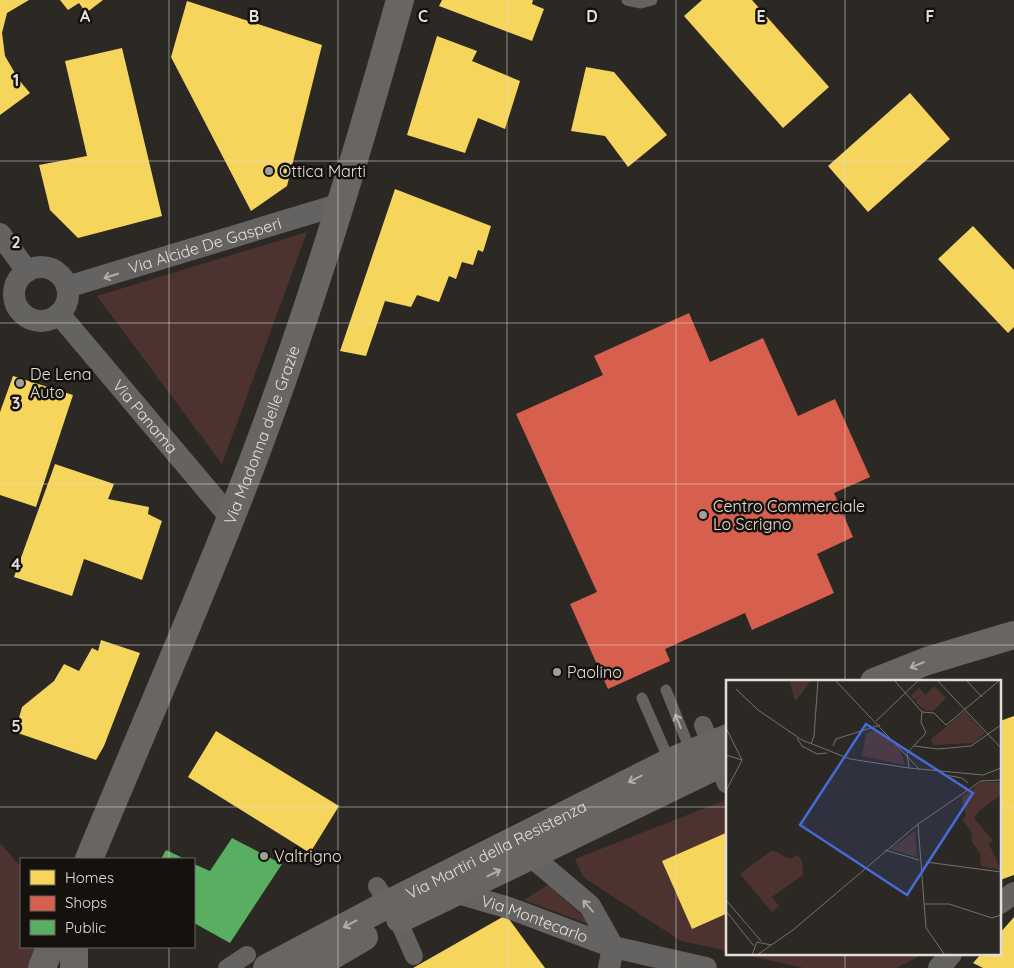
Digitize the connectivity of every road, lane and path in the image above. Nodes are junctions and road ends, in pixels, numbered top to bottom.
1 (400, 0) edge
2 (627, 0) edge
3 (652, 0) edge
4 (341, 204) junction
5 (0, 234) edge
6 (27, 271) junction
7 (67, 287) junction
8 (8, 307) edge
9 (59, 314) junction
10 (231, 518) junction
11 (1014, 635) edge
12 (1014, 654) edge
13 (879, 680) edge
14 (929, 680) edge
15 (666, 690) dead end
16 (642, 698) dead end
17 (709, 754) edge
18 (537, 851) junction
19 (89, 858) edge
20 (454, 892) junction
21 (1014, 893) edge
22 (1002, 902) edge
23 (388, 903) junction
24 (50, 948) edge
25 (74, 948) edge
26 (414, 956) dead end
27 (949, 956) edge
28 (611, 957) edge
29 (257, 961) edge
30 (42, 968) edge
31 (74, 968) edge
32 (227, 968) edge
33 (311, 968) edge
34 (706, 968) edge
35 (939, 968) edge

1 - 4 main road, Via Madonna delle Grazie
2 - 3 lane
4 -> 7 street, Via Alcide De Gasperi
4 - 10 main road, Via Madonna delle Grazie
5 - 6 street
6 - 7 street
6 - 8 street
7 - 9 street
8 - 9 street
9 - 10 street, Via Panama
10 - 19 main road, Via Madonna delle Grazie
11 -> 13 main road
12 - 14 main road
17 -> 15 lane
16 - 17 lane
17 - 18 main road, Via Martiri della Resistenza
17 -> 23 main road, Via Martiri della Resistenza
20 -> 18 main road, Via Martiri della Resistenza
28 -> 18 street, Via Montecarlo
20 - 23 main road, Via Martiri della Resistenza
20 - 28 street, Via Montecarlo
21 - 22 street
23 - 26 street
23 -> 29 main road, Via Martiri della Resistenza
23 - 33 main road, Via Martiri della Resistenza
24 - 30 main road
25 - 31 main road
27 - 35 street
28 - 34 street, Via Montecarlo
29 - 32 street

